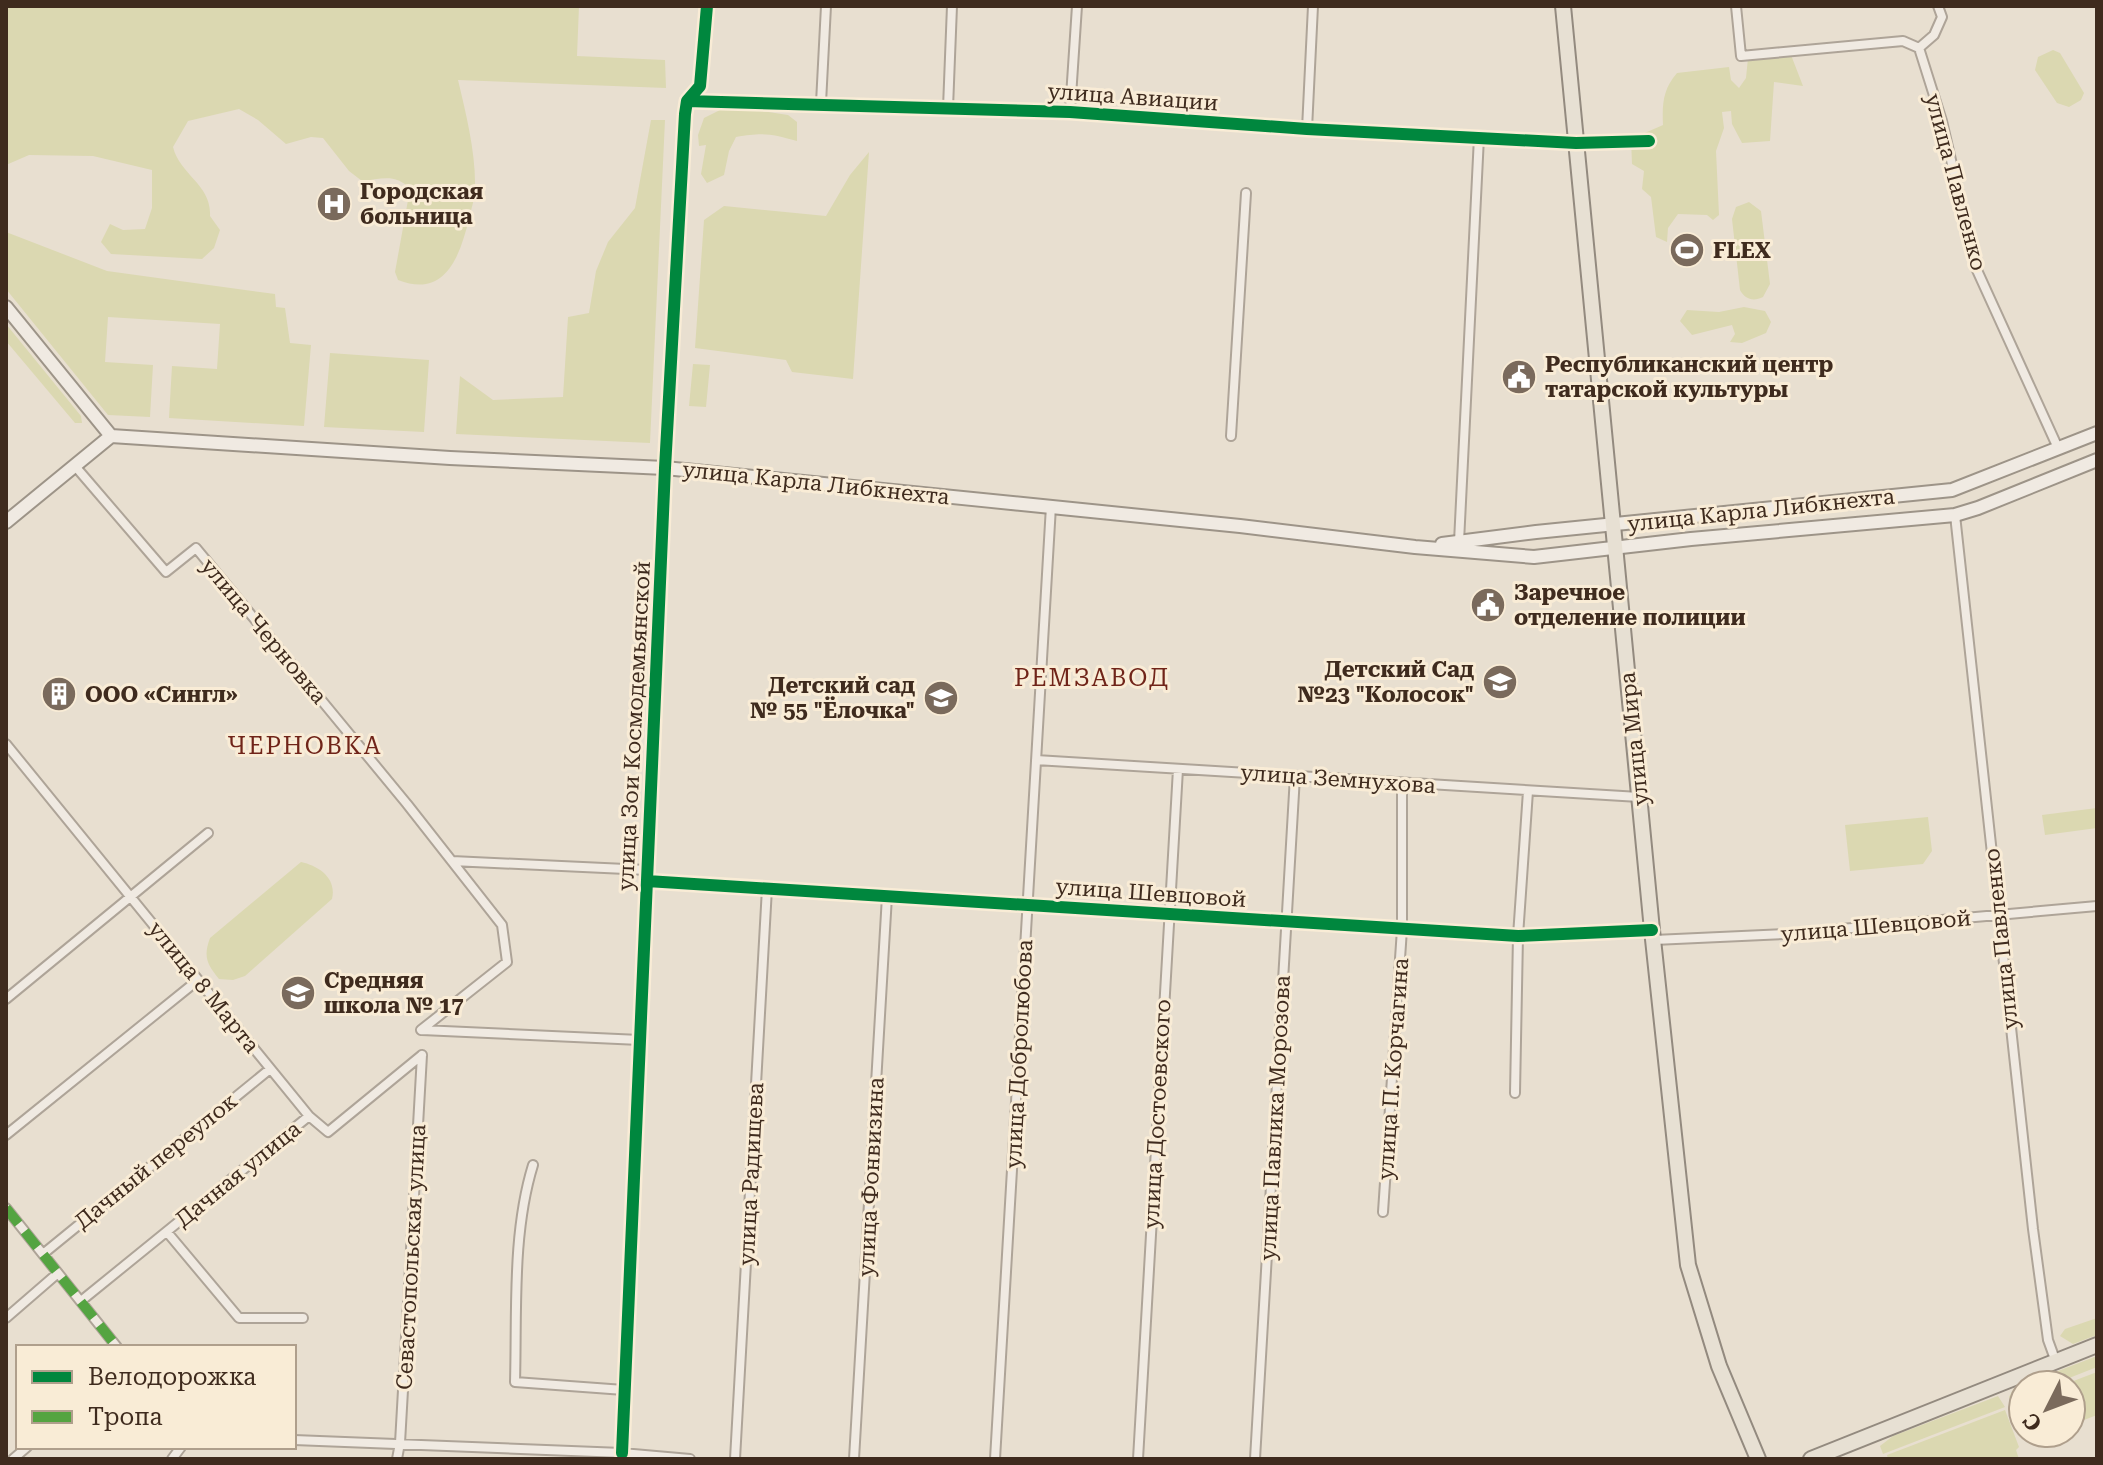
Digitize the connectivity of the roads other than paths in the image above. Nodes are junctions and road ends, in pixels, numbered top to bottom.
1 (707, 6) edge
2 (826, 6) edge
3 (952, 6) edge
4 (1077, 6) edge
5 (1313, 6) edge
6 (1563, 6) edge
7 (1736, 6) edge
8 (1938, 6) edge
9 (1919, 48) junction
10 (687, 101) junction
11 (821, 103) junction
12 (948, 108) junction
13 (1070, 112) junction
14 (1307, 129) junction
15 (1479, 137) junction
16 (1649, 141) dead end
17 (1576, 143) junction
18 (1246, 193) dead end
19 (6, 307) edge
20 (2097, 433) edge
21 (111, 436) junction
22 (1231, 436) dead end
23 (2058, 448) junction
24 (2097, 460) edge
25 (75, 466) junction
26 (665, 468) junction
27 (2068, 472) junction
28 (1051, 506) junction
29 (1955, 515) junction
30 (6, 522) edge
31 (1613, 525) junction
32 (1459, 542) junction
33 (1415, 547) junction
34 (1615, 548) junction
35 (6, 744) edge
36 (1036, 760) junction
37 (1178, 769) junction
38 (1295, 776) junction
39 (1402, 783) junction
40 (1528, 791) junction
41 (1639, 797) junction
42 (208, 833) dead end
43 (452, 861) junction
44 (647, 870) junction
45 (647, 881) junction
46 (767, 888) junction
47 (887, 896) junction
48 (130, 897) junction
49 (1028, 905) junction
50 (2097, 906) edge
51 (1168, 914) junction
52 (1998, 916) junction
53 (1286, 921) junction
54 (1402, 929) junction
55 (1653, 935) junction
56 (1518, 936) junction
57 (198, 980) junction
58 (6, 999) edge
59 (640, 1040) junction
60 (270, 1069) junction
61 (1515, 1093) dead end
62 (309, 1116) junction
63 (6, 1135) edge
64 (533, 1165) dead end
65 (6, 1208) edge
66 (1383, 1212) dead end
67 (167, 1232) junction
68 (43, 1254) junction
69 (58, 1273) junction
70 (81, 1301) junction
71 (6, 1318) edge
72 (303, 1318) dead end
73 (115, 1345) edge
74 (2097, 1345) edge
75 (2056, 1362) junction
76 (624, 1390) junction
77 (296, 1440) edge
78 (400, 1443) junction
79 (464, 1447) junction
80 (622, 1453) junction
81 (397, 1459) edge
82 (463, 1459) edge
83 (690, 1459) edge
84 (735, 1459) edge
85 (854, 1459) edge
86 (995, 1459) edge
87 (1138, 1459) edge
88 (1255, 1459) edge
89 (1758, 1459) edge
90 (1811, 1459) edge

1 - 10 street, улица Зои Космодемьянской
2 - 11 street
3 - 12 street
4 - 13 street
5 - 14 street
6 - 17 main road, улица Мира
7 - 9 street
8 - 9 street
9 - 23 street, улица Павленко
10 - 11 street, улица Авиации
10 - 26 street, улица Зои Космодемьянской
11 - 12 street, улица Авиации
12 - 13 street, улица Авиации
13 - 14 street, улица Авиации
14 - 15 street, улица Авиации
15 - 17 street, улица Авиации
15 - 32 street
16 - 17 street, улица Авиации
17 - 31 main road, улица Мира
18 - 22 street
19 - 21 main road
20 - 23 main road, улица Карла Либкнехта
21 - 25 main road
21 - 26 main road, улица Карла Либкнехта
23 - 27 main road
23 - 31 main road, улица Карла Либкнехта
24 - 27 main road, улица Карла Либкнехта
25 - 30 main road
25 - 43 street, улица Черновка
26 - 28 main road, улица Карла Либкнехта
26 - 44 street, улица Зои Космодемьянской
27 - 29 main road, улица Карла Либкнехта
28 - 33 main road, улица Карла Либкнехта
28 - 36 street, улица Добролюбова
29 - 34 main road, улица Карла Либкнехта
29 - 52 street, улица Павленко
31 - 32 main road, улица Карла Либкнехта
31 - 34 main road, улица Мира
32 - 33 main road, улица Карла Либкнехта
33 - 34 main road, улица Карла Либкнехта
34 - 41 main road, улица Мира
35 - 48 street, улица 8 Марта
36 - 37 street, улица Земнухова
36 - 49 street, улица Добролюбова
37 - 38 street, улица Земнухова
37 - 51 street, улица Достоевского
38 - 39 street, улица Земнухова
38 - 53 street, улица Павлика Морозова
39 - 40 street, улица Земнухова
39 - 54 street, улица П. Корчагина
40 - 41 street, улица Земнухова
40 - 56 street
41 - 55 main road, улица Мира
42 - 48 street
43 - 44 street
43 - 59 street, улица Черновка
44 - 45 street, улица Зои Космодемьянской
45 - 46 street, улица Шевцовой
45 - 59 street, улица Зои Космодемьянской
46 - 47 street, улица Шевцовой
46 - 84 street, улица Радищева
47 - 49 street, улица Шевцовой
47 - 85 street, улица Фонвизина
48 - 57 street, улица 8 Марта
48 - 58 street
49 - 51 street, улица Шевцовой
49 - 86 street, улица Добролюбова
50 - 52 street, улица Шевцовой
51 - 53 street, улица Шевцовой
51 - 87 street, улица Достоевского
52 - 55 street, улица Шевцовой
52 - 75 street, улица Павленко
53 - 54 street, улица Шевцовой
53 - 88 street, улица Павлика Морозова
54 - 56 street, улица Шевцовой
54 - 66 street, улица П. Корчагина
55 - 56 street, улица Шевцовой
55 - 89 main road, улица Мира
56 - 61 street
57 - 60 street, улица 8 Марта
57 - 63 street
59 - 76 street, улица Зои Космодемьянской
60 - 62 street, улица 8 Марта
60 - 68 street, Дачный переулок
62 - 67 street, Дачная улица
62 - 78 street, Севастопольская улица
64 - 76 street
65 - 68 street
67 - 70 street, Дачная улица
67 - 72 street, Дачная улица
68 - 69 street
69 - 70 street
69 - 71 street
70 - 73 street
74 - 75 main road
75 - 90 main road
76 - 80 street, улица Зои Космодемьянской
77 - 78 street
78 - 79 street
78 - 81 street, Севастопольская улица
79 - 80 street
79 - 82 street
80 - 83 street

